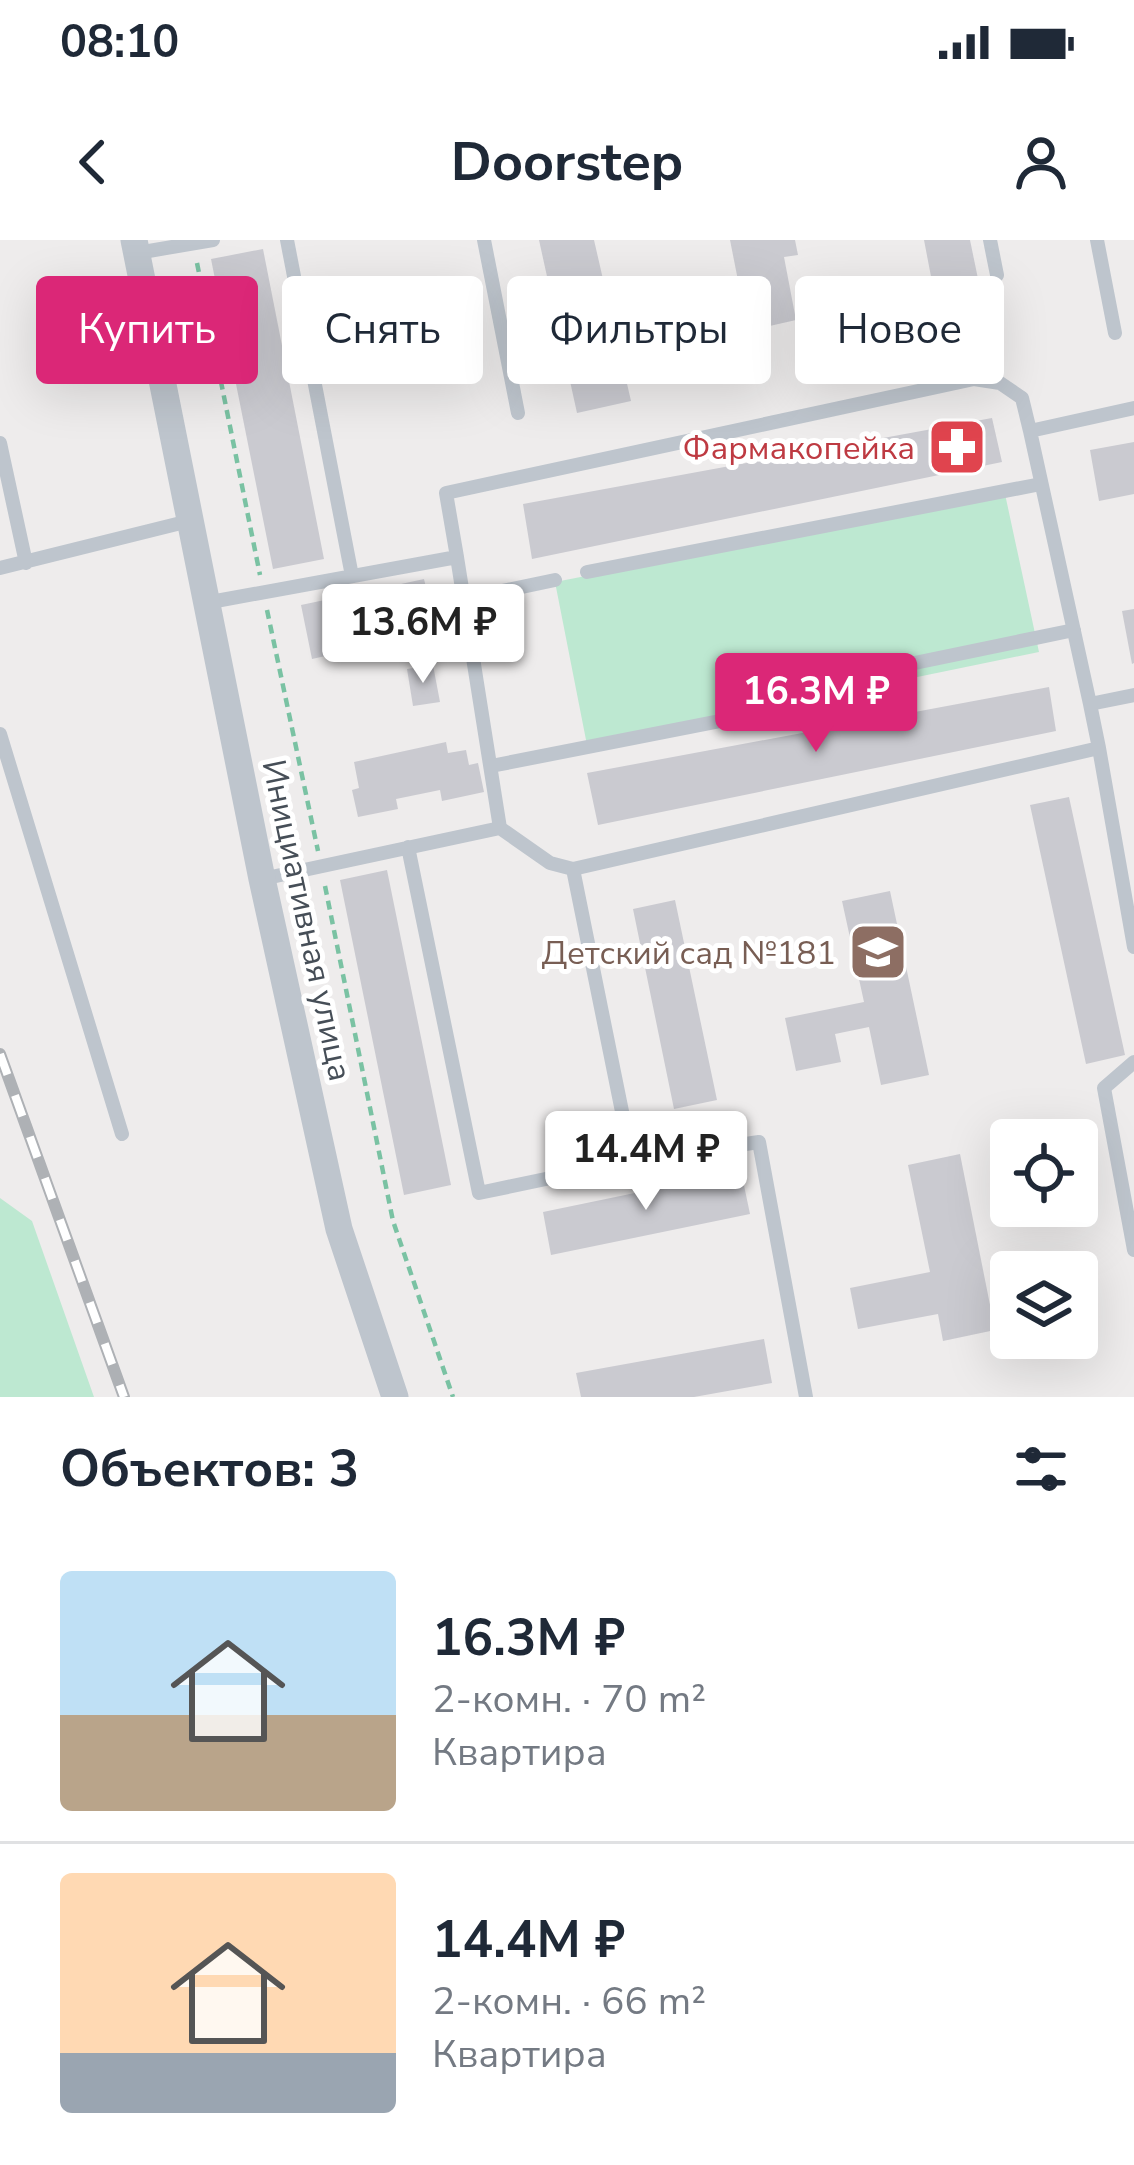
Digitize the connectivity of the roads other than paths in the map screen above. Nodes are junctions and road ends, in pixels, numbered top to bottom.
1 (213, 240) edge
2 (287, 240) edge
3 (484, 240) edge
4 (990, 240) edge
5 (1097, 240) edge
6 (136, 247) edge
7 (997, 274) dead end
8 (1115, 333) dead end
9 (1134, 408) edge
10 (518, 413) dead end
11 (1030, 431) junction
12 (0, 443) edge
13 (1041, 484) junction
14 (189, 521) junction
15 (457, 556) junction
16 (26, 562) junction
17 (0, 568) edge
18 (587, 572) dead end
19 (352, 577) junction
20 (555, 580) dead end
21 (465, 599) junction
22 (205, 603) junction
23 (1074, 630) junction
24 (1134, 695) edge
25 (1090, 704) junction
26 (0, 734) edge
27 (1100, 748) junction
28 (491, 766) junction
29 (500, 828) junction
30 (408, 847) junction
31 (573, 869) junction
32 (262, 880) junction
33 (1134, 947) edge
34 (1134, 1062) edge
35 (122, 1134) dead end
36 (632, 1161) junction
37 (1134, 1250) edge
38 (395, 1397) edge
39 (806, 1397) edge

1 - 6 lane
2 - 19 lane
3 - 10 lane
4 - 7 lane
5 - 8 lane
6 - 14 street, Инициативная улица
9 - 11 lane
11 - 13 lane
11 - 15 lane
12 - 16 lane
13 - 18 lane
13 - 23 lane
14 - 16 lane
14 - 22 street, Инициативная улица
15 - 19 lane
15 - 21 lane
16 - 17 lane
19 - 22 lane
20 - 21 lane
21 - 28 lane
22 - 32 street, Инициативная улица
23 - 25 lane
23 - 28 lane
24 - 25 lane
25 - 27 lane
26 - 35 lane
27 - 31 lane
27 - 33 lane
28 - 29 lane
29 - 30 lane
29 - 31 lane
30 - 32 lane
30 - 36 lane
31 - 36 lane
32 - 38 street, Инициативная улица
34 - 37 lane
36 - 39 lane

